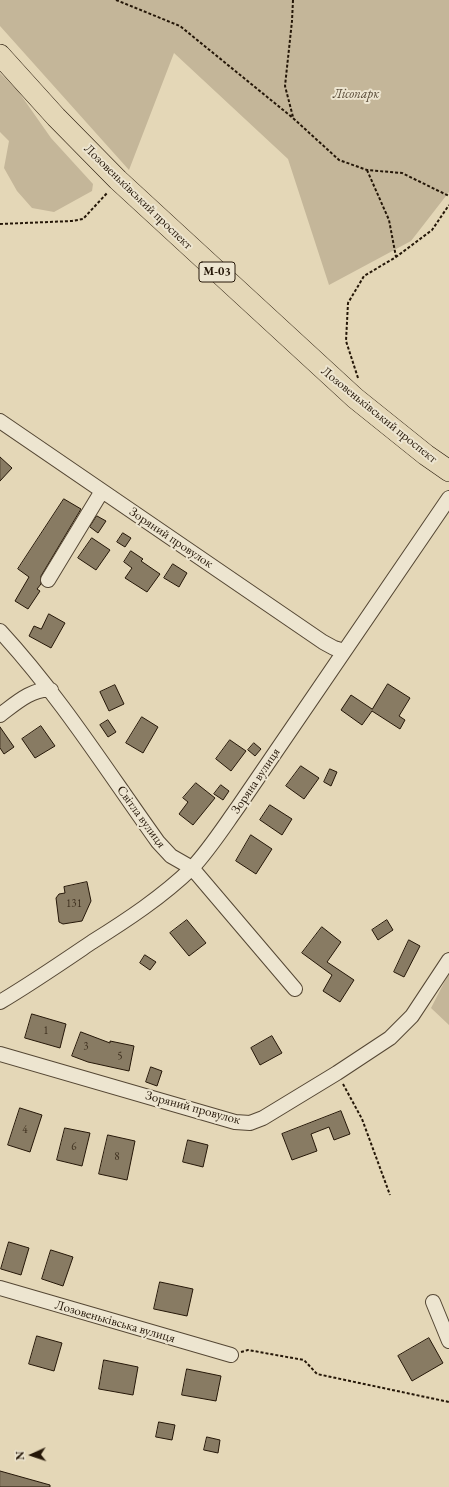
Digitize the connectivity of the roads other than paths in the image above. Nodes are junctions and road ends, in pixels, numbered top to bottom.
1 (0, 55) edge
2 (0, 422) edge
3 (449, 471) edge
4 (102, 491) junction
5 (449, 498) edge
6 (48, 580) dead end
7 (0, 631) edge
8 (344, 651) junction
9 (51, 690) junction
10 (0, 715) edge
11 (192, 868) junction
12 (449, 960) edge
13 (295, 989) dead end
14 (0, 1002) edge
15 (0, 1054) edge
16 (0, 1288) edge
17 (433, 1302) dead end
18 (449, 1341) edge
19 (231, 1355) road end

1 - 3 highway, Лозовеньківський проспект / М-03
2 - 4 street, Зоряний провулок
4 - 6 street
4 - 8 street, Зоряний провулок
5 - 8 street, Зоряна вулиця
7 - 9 street, Світла вулиця
8 - 11 street, Зоряна вулиця
9 - 10 street
9 - 11 street, Світла вулиця
11 - 13 street, Світла вулиця
11 - 14 street, Зоряна вулиця
12 - 15 street, Зоряний провулок
16 - 19 street, Лозовеньківська вулиця
17 - 18 street

